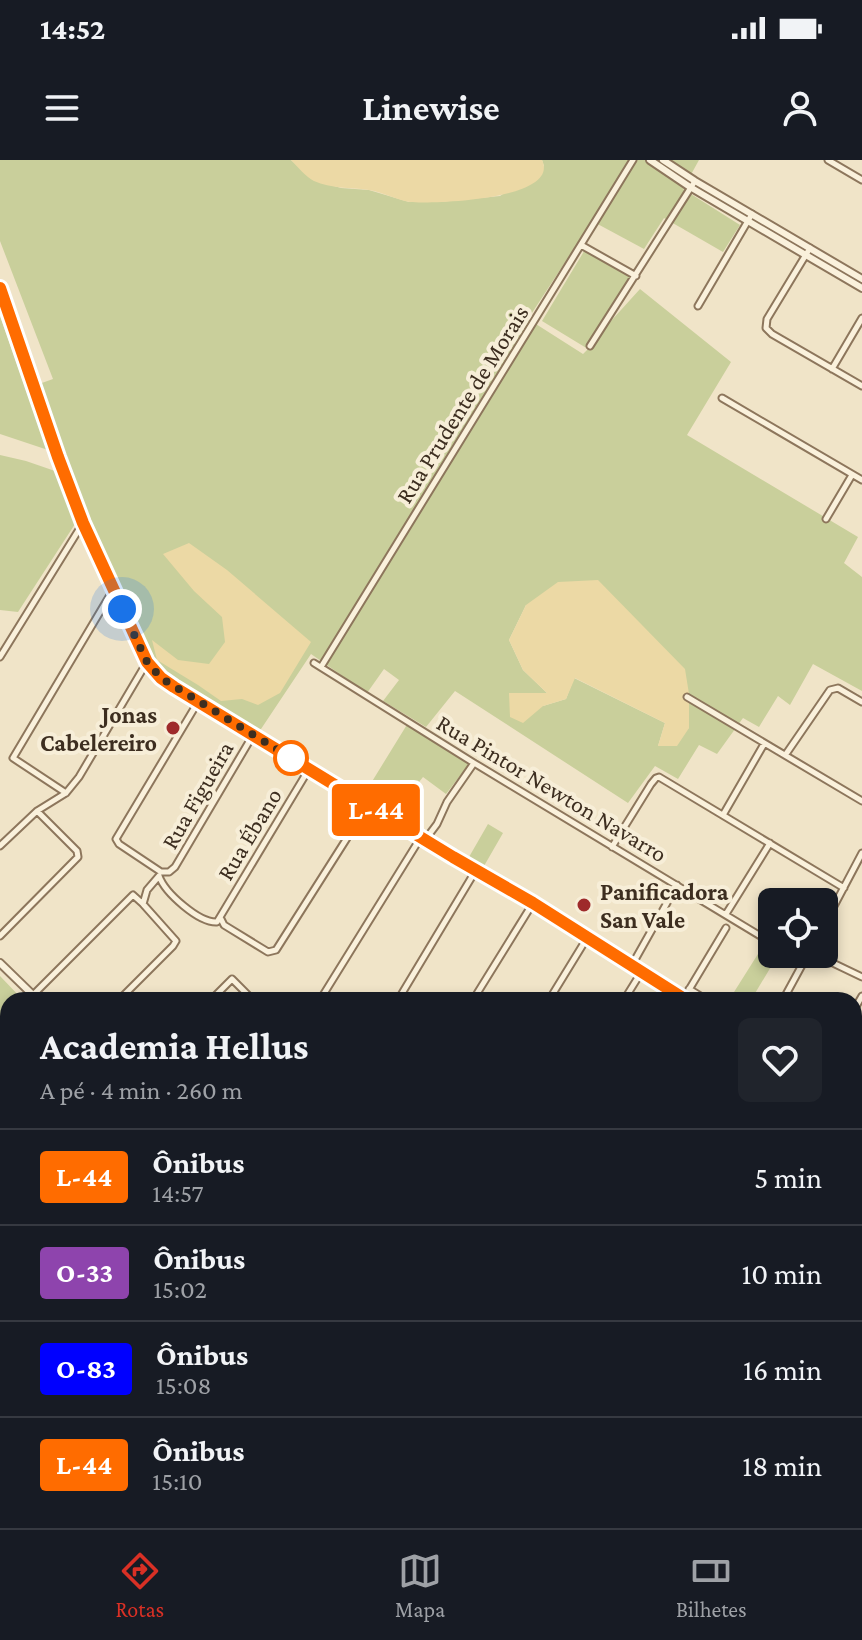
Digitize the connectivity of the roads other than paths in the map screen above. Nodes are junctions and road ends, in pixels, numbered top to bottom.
1 (633, 160) edge
2 (650, 160) edge
3 (663, 160) edge
4 (828, 160) edge
5 (862, 179) edge
6 (693, 184) junction
7 (750, 217) junction
8 (581, 245) junction
9 (808, 252) junction
10 (636, 276) junction
11 (862, 279) edge
12 (0, 288) edge
13 (862, 288) edge
14 (698, 306) dead end
15 (862, 318) edge
16 (590, 346) dead end
17 (832, 369) junction
18 (862, 386) edge
19 (722, 398) dead end
20 (852, 475) junction
21 (862, 480) edge
22 (826, 519) dead end
23 (83, 523) junction
24 (113, 590) junction
25 (0, 657) edge
26 (147, 662) junction
27 (314, 663) dead end
28 (321, 667) junction
29 (687, 697) dead end
30 (199, 701) junction
31 (862, 702) edge
32 (253, 734) junction
33 (764, 744) junction
34 (786, 754) junction
35 (474, 763) junction
36 (309, 769) junction
37 (66, 793) junction
38 (862, 801) edge
39 (368, 805) junction
40 (37, 811) junction
41 (723, 815) junction
42 (423, 838) junction
43 (770, 843) junction
44 (0, 846) edge
45 (612, 847) junction
46 (862, 853) edge
47 (476, 870) junction
48 (160, 874) junction
49 (677, 885) junction
50 (844, 888) junction
51 (838, 899) edge
52 (533, 903) junction
53 (143, 904) junction
54 (726, 914) junction
55 (221, 919) junction
56 (726, 928) dead end
57 (758, 934) edge
58 (0, 936) edge
59 (587, 938) junction
60 (0, 963) edge
61 (632, 965) junction
62 (838, 966) edge
63 (801, 968) edge
64 (642, 971) junction
65 (862, 977) edge
66 (689, 989) junction
67 (29, 992) edge
68 (41, 992) edge
69 (127, 992) edge
70 (219, 992) edge
71 (245, 992) edge
72 (325, 992) edge
73 (403, 992) edge
74 (478, 992) edge
75 (554, 992) edge
76 (629, 992) edge
77 (674, 992) edge
78 (688, 992) edge
79 (694, 992) edge
80 (787, 992) edge

1 - 8 street, Rua Prudente de Morais
2 - 6 street
3 - 6 street
4 - 5 street
6 - 7 street
6 - 10 street
7 - 9 street
7 - 14 street
8 - 10 street
8 - 28 street, Rua Prudente de Morais
9 - 11 street
9 - 13 street
9 - 17 street
10 - 16 street
12 - 23 main road
15 - 17 street
17 - 18 street
19 - 20 street
20 - 21 street
20 - 22 street
23 - 24 main road
23 - 25 street
24 - 26 main road
24 - 37 street
26 - 30 main road
26 - 37 street
27 - 28 street, Rua Pintor Newton Navarro
28 - 35 street, Rua Pintor Newton Navarro
29 - 33 street
30 - 32 main road
30 - 48 street
31 - 34 street
32 - 36 main road
32 - 48 street, Rua Figueira
33 - 34 street
33 - 41 street
34 - 38 street
35 - 42 street
35 - 45 street, Rua Pintor Newton Navarro
36 - 39 main road
36 - 55 street, Rua Ébano
37 - 40 street
39 - 42 main road
39 - 55 street
40 - 44 street
40 - 58 street
41 - 43 street
41 - 45 street
42 - 47 main road
42 - 72 street
43 - 50 street
43 - 54 street
45 - 49 street, Rua Pintor Newton Navarro
46 - 50 street
47 - 52 main road
47 - 73 street
48 - 53 street, Rua Figueira
48 - 55 street
49 - 54 street, Rua Pintor Newton Navarro
49 - 61 street
50 - 51 street
52 - 59 main road
52 - 74 street
53 - 68 street
53 - 69 street
54 - 57 street, Rua Pintor Newton Navarro
56 - 66 street
59 - 61 main road
59 - 75 street
60 - 67 street
61 - 64 main road
62 - 65 street
63 - 80 street
64 - 76 street
64 - 77 main road
66 - 78 street
66 - 79 street
70 - 71 street

